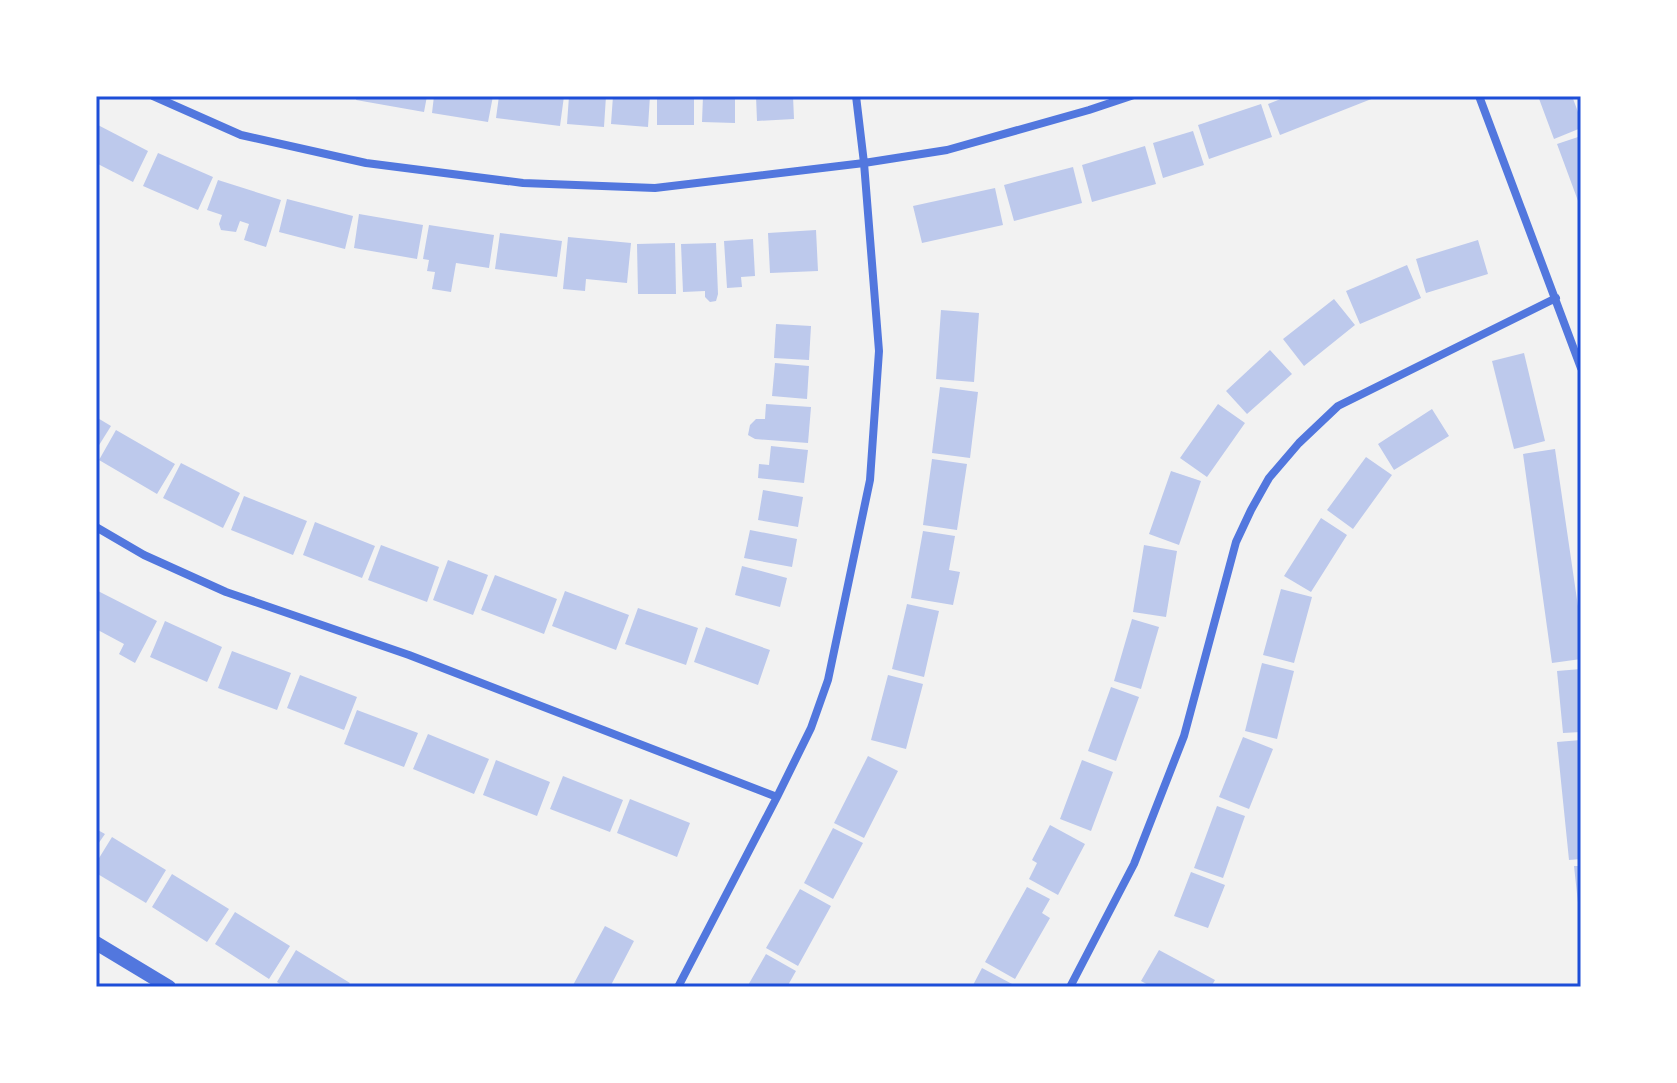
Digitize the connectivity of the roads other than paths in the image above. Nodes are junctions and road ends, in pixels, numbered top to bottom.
1 (153, 96) edge
2 (856, 96) edge
3 (1131, 96) edge
4 (1479, 96) edge
5 (864, 163) junction
6 (1556, 298) junction
7 (1581, 368) edge
8 (96, 527) edge
9 (777, 797) junction
10 (96, 943) edge
11 (169, 987) edge
12 (678, 987) edge
13 (1070, 987) edge

1 - 5 street
2 - 5 street
3 - 5 street
4 - 6 street
5 - 9 street
6 - 7 street
6 - 13 street
8 - 9 street
9 - 12 street
10 - 11 street

